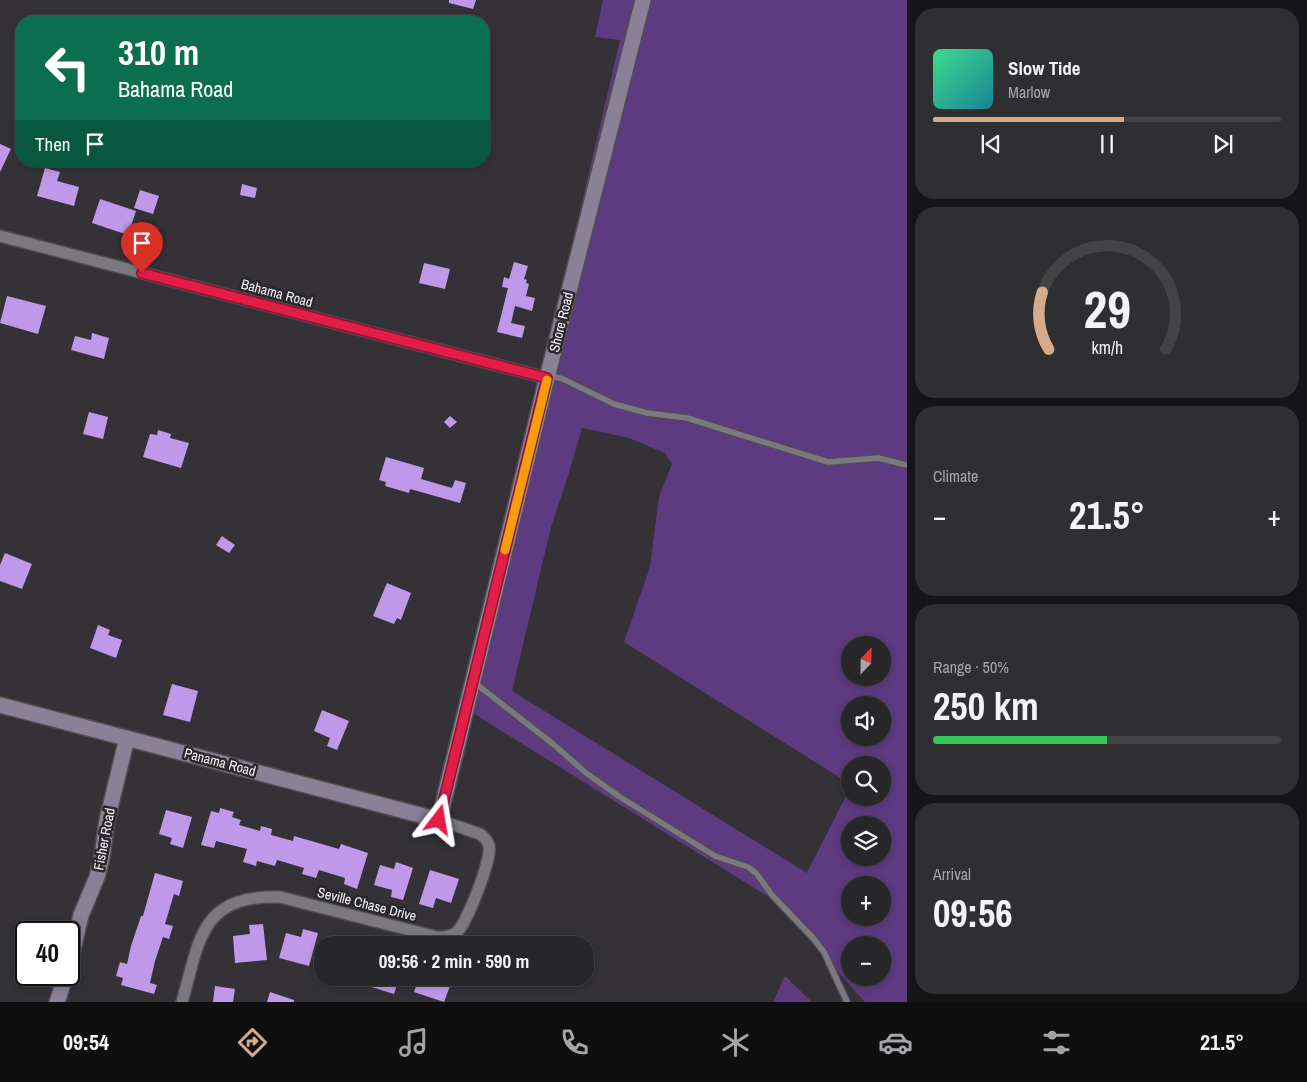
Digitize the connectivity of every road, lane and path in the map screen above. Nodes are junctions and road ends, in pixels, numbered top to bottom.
1 (643, 0) edge
2 (0, 236) edge
3 (548, 376) junction
4 (907, 464) edge
5 (473, 682) junction
6 (0, 705) edge
7 (128, 738) junction
8 (439, 820) junction
9 (80, 921) edge
10 (62, 986) edge
11 (57, 1002) edge
12 (182, 1002) edge
13 (847, 1002) edge

1 - 3 street, Shore Road
2 - 3 street, Bahama Road
3 - 4 lane
3 - 5 street, Shore Road
5 - 8 street, Shore Road
5 - 13 lane
6 - 7 street, Panama Road
7 - 8 street, Panama Road
7 - 9 street, Fisher Road
8 - 12 street, Seville Chase Drive
10 - 11 street

